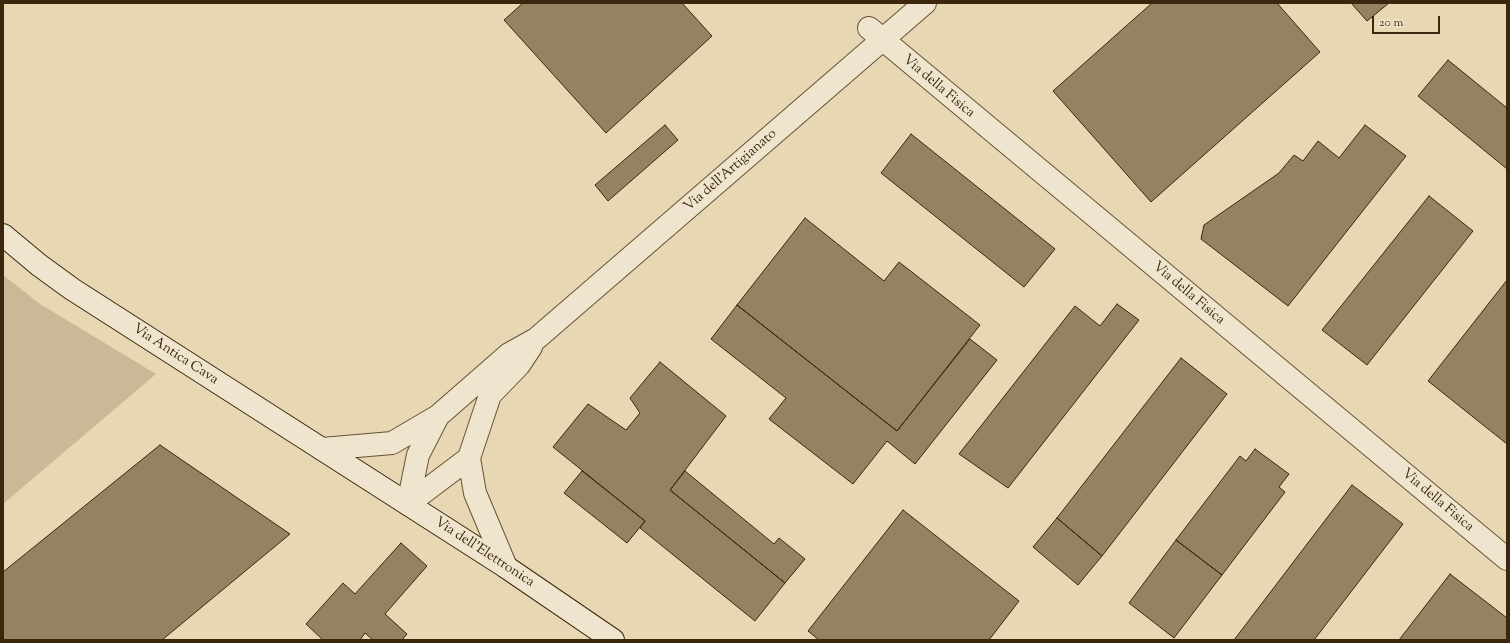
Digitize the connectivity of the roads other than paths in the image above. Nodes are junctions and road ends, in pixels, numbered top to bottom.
1 (925, 3) edge
2 (876, 34) junction
3 (3, 235) edge
4 (536, 339) junction
5 (438, 416) junction
6 (322, 449) junction
7 (470, 458) junction
8 (353, 469) joint
9 (408, 504) junction
10 (1507, 559) edge
11 (506, 567) junction
12 (602, 638) edge

1 - 2 street, Via dell'Artigianato
2 - 4 street, Via dell'Artigianato
2 - 10 street, Via della Fisica
3 - 6 street, Via Antica Cava
4 - 5 street, Via dell'Artigianato
4 - 7 street, Via dell'Artigianato
5 - 6 street, Via dell'Artigianato
5 - 9 street, Via dell'Artigianato
6 - 8 street, Via Antica Cava
7 - 9 street
7 - 11 street, Via dell'Artigianato
8 - 9 street, Via dell'Elettronica
9 - 11 street, Via dell'Elettronica
11 - 12 street, Via dell'Elettronica

